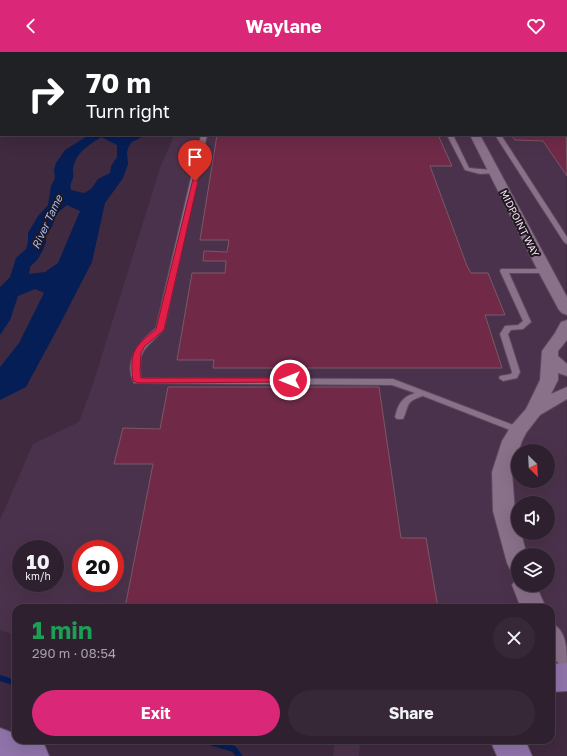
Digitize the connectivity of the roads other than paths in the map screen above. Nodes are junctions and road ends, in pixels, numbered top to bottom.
1 (204, 136) edge
2 (450, 136) edge
3 (476, 136) edge
4 (499, 136) edge
5 (494, 172) junction
6 (567, 242) edge
7 (545, 271) junction
8 (567, 310) edge
9 (567, 325) edge
10 (557, 348) edge
11 (567, 371) edge
12 (503, 378) dead end
13 (567, 392) edge
14 (424, 393) junction
15 (534, 411) junction
16 (400, 417) dead end
17 (518, 430) junction
18 (514, 548) edge
19 (555, 639) edge
20 (567, 657) edge
21 (567, 677) edge
22 (555, 678) edge
23 (0, 744) edge
24 (499, 744) edge
25 (509, 744) edge
26 (32, 756) edge
27 (496, 756) edge
28 (515, 756) edge

1 - 14 lane
2 - 5 lane
3 - 5 street, MIDPOINT WAY
4 - 6 lane
5 - 7 street, MIDPOINT WAY
7 - 8 street, MIDPOINT WAY
7 - 12 lane
9 - 10 street
10 - 11 street
10 - 15 street
13 - 15 street
14 - 16 lane
14 - 17 lane
15 - 17 street
17 - 18 street
19 - 20 street
21 - 22 street
23 - 26 street
24 - 27 street
25 - 28 street

